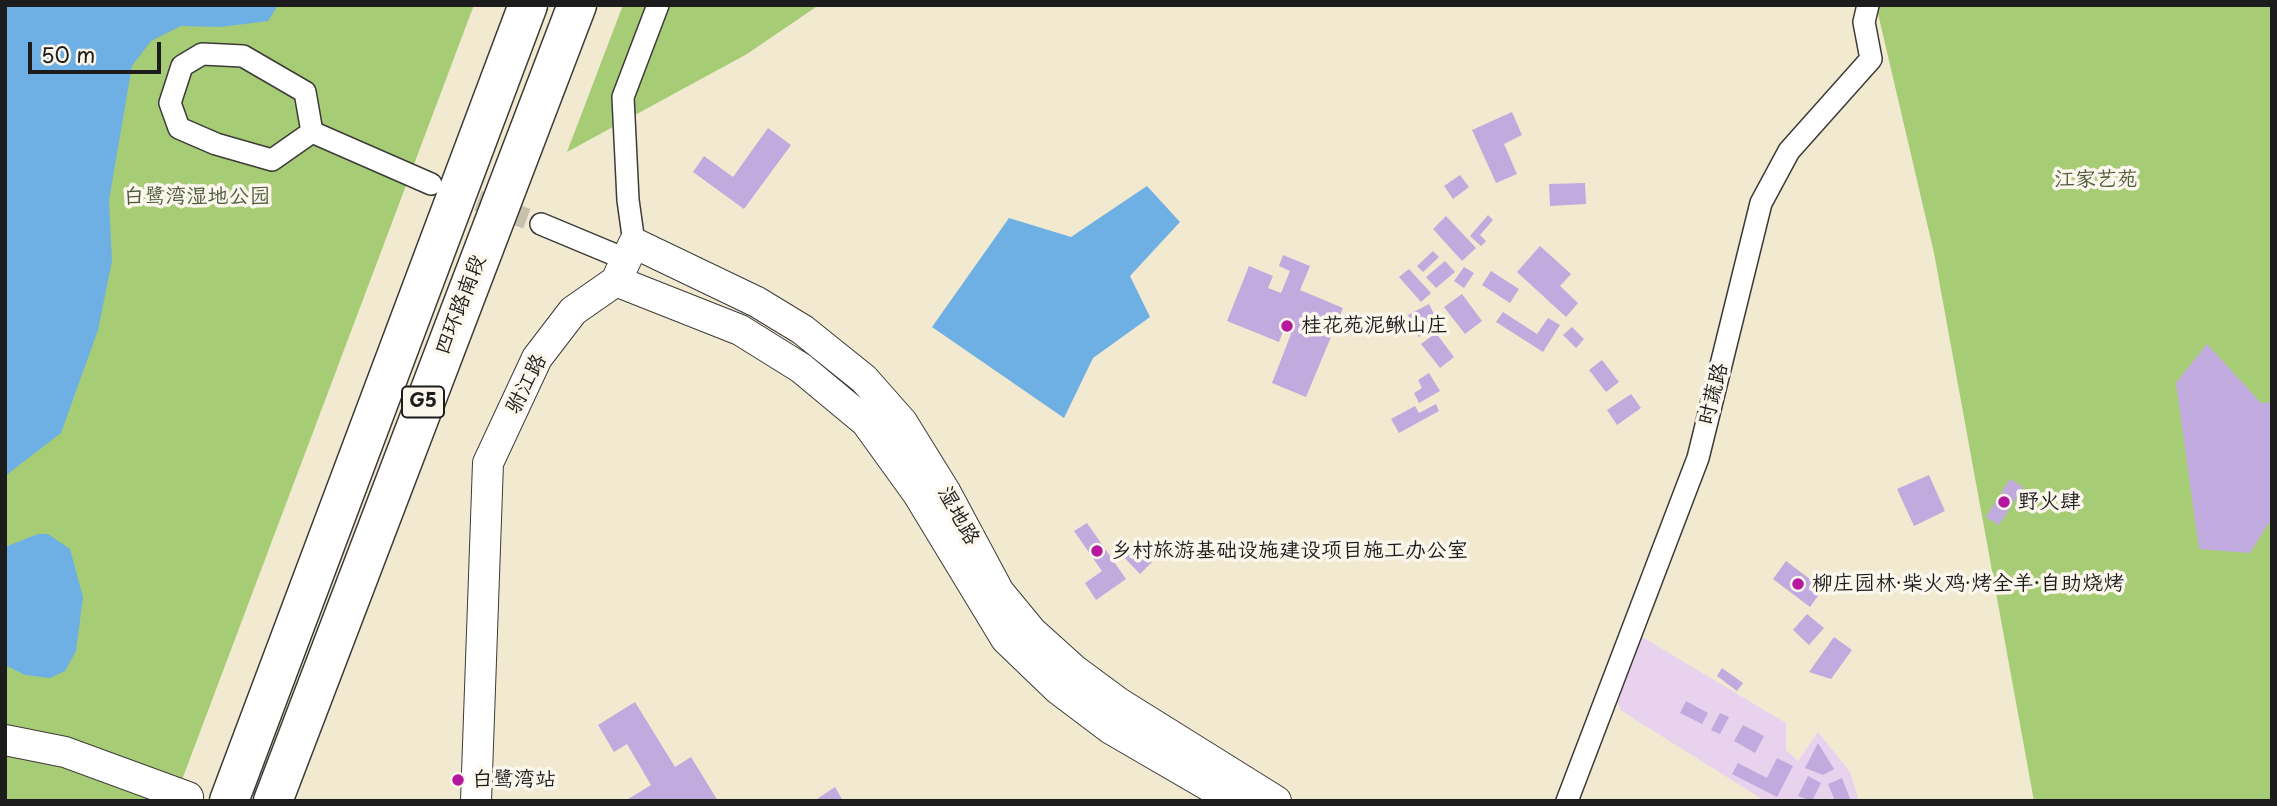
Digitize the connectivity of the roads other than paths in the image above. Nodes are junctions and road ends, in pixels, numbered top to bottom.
1 (528, 5) edge
2 (577, 5) edge
3 (658, 5) edge
4 (1867, 5) edge
5 (312, 132) junction
6 (431, 184) tunnel mouth
7 (541, 224) tunnel mouth
8 (625, 261) junction
9 (5, 740) edge
10 (188, 797) dead end
11 (229, 801) edge
12 (273, 801) edge
13 (476, 801) edge
14 (1235, 801) edge
15 (1276, 801) edge
16 (1567, 801) edge

1 - 11 highway, 四环路南段 / G5
2 - 12 highway, 四环路南段 / G5
3 - 8 street
4 - 16 street, 时蔬路
5 - 5 street
5 - 6 street
7 - 8 street
8 - 13 street, 驸江路
8 - 14 street, 湿地路
8 - 15 street, 湿地路
9 - 10 street

